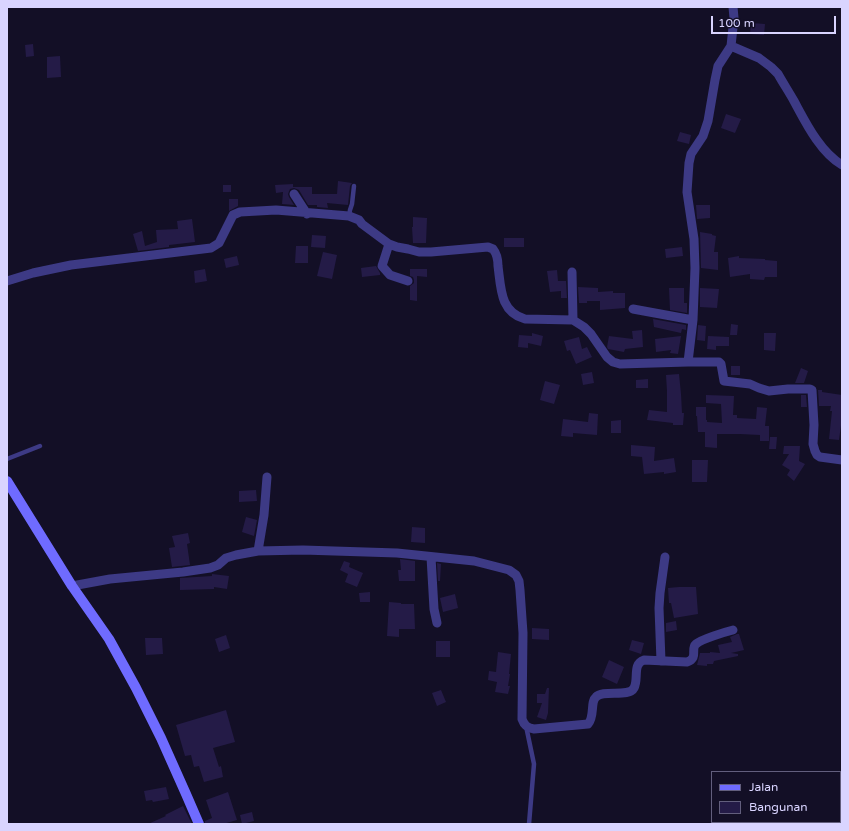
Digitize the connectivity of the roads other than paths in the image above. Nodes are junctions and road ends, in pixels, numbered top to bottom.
1 (733, 7) edge
2 (731, 46) junction
3 (842, 165) edge
4 (354, 186) dead end
5 (294, 194) dead end
6 (307, 214) junction
7 (349, 216) junction
8 (389, 244) junction
9 (572, 272) dead end
10 (7, 281) edge
11 (408, 281) dead end
12 (633, 309) dead end
13 (573, 320) junction
14 (692, 320) junction
15 (688, 362) junction
16 (40, 446) dead end
17 (7, 459) edge
18 (842, 460) edge
19 (267, 477) dead end
20 (7, 481) edge
21 (258, 551) junction
22 (431, 556) junction
23 (665, 557) dead end
24 (72, 586) junction
25 (437, 623) dead end
26 (733, 630) dead end
27 (661, 661) junction
28 (526, 726) junction
29 (199, 824) edge
30 (529, 824) edge

1 - 2 street
2 - 3 street
2 - 14 street
4 - 7 lane
5 - 6 street
6 - 7 street
6 - 10 street
7 - 8 street
8 - 11 street
8 - 13 street
9 - 13 street
12 - 14 street
13 - 15 street
14 - 15 street
15 - 18 street
16 - 17 lane
19 - 21 street
20 - 24 street
21 - 22 street
21 - 24 street
22 - 25 street
22 - 28 street
23 - 27 street
24 - 29 street
26 - 27 street
27 - 28 street
28 - 30 lane

